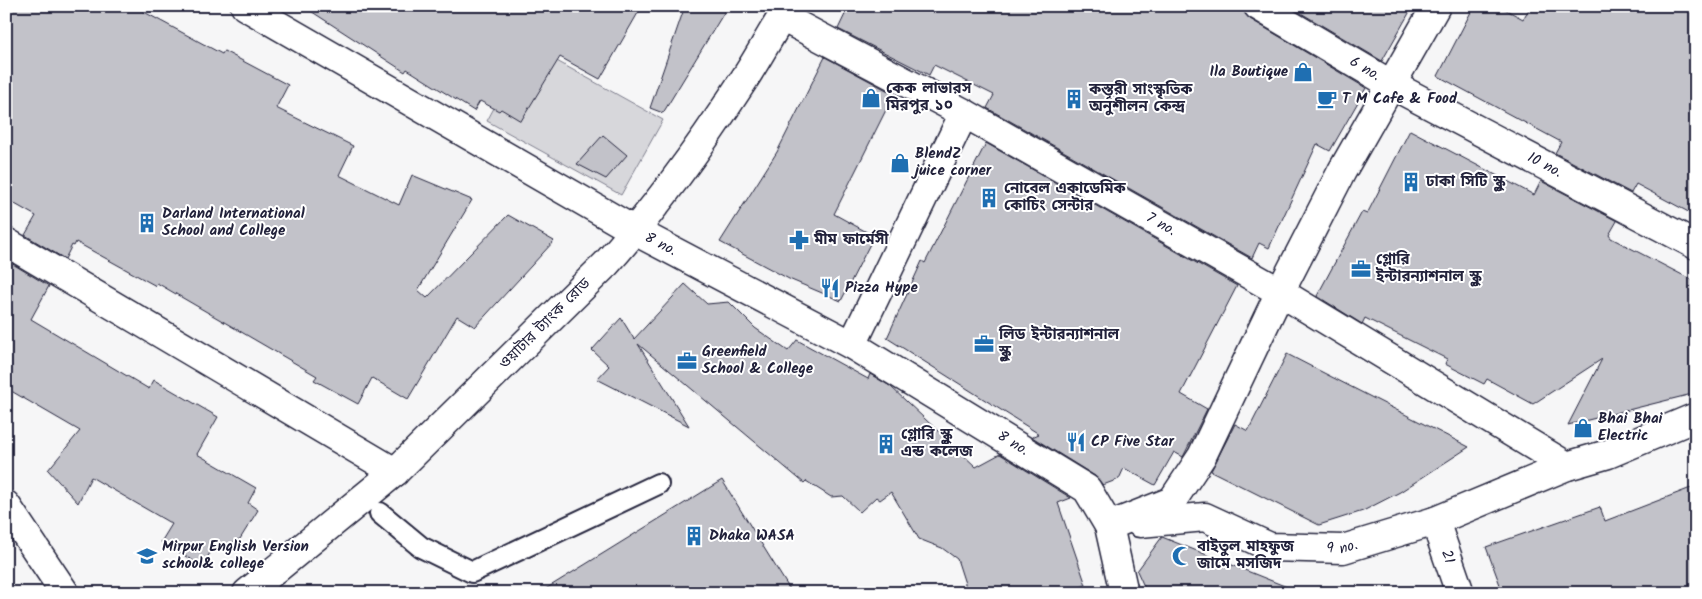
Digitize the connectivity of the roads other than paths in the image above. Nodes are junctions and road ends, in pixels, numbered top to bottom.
1 (245, 6) edge
2 (1258, 6) edge
3 (1436, 6) edge
4 (785, 12) edge
5 (1392, 85) junction
6 (964, 114) junction
7 (635, 231) junction
8 (6, 242) edge
9 (1696, 245) edge
10 (1280, 292) junction
11 (852, 344) junction
12 (1696, 417) edge
13 (1567, 466) junction
14 (395, 472) junction
15 (658, 484) dead end
16 (6, 505) edge
17 (380, 513) dead end
18 (1435, 521) junction
19 (1109, 526) junction
20 (65, 593) edge
21 (247, 593) edge
22 (1124, 593) edge
23 (1460, 593) edge

1 - 7 street, 8 no.
2 - 5 street, 6 no.
3 - 5 street, 6 no.
4 - 6 street, 7 no.
4 - 7 street, ওয়াটার ট্যাংক রোড
5 - 9 street, 10 no.
5 - 10 street
6 - 10 street, 7 no.
6 - 11 street
7 - 11 street, 8 no.
7 - 14 street, ওয়াটার ট্যাংক রোড
8 - 14 street
10 - 13 street
10 - 19 street
11 - 19 street, 8 no.
12 - 13 street, 9 no.
13 - 18 street, 9 no.
14 - 21 street, ওয়াটার ট্যাংক রোড
15 - 17 lane
16 - 20 street
18 - 19 street, 9 no.
18 - 23 street, 21
19 - 22 street, 8 no.

